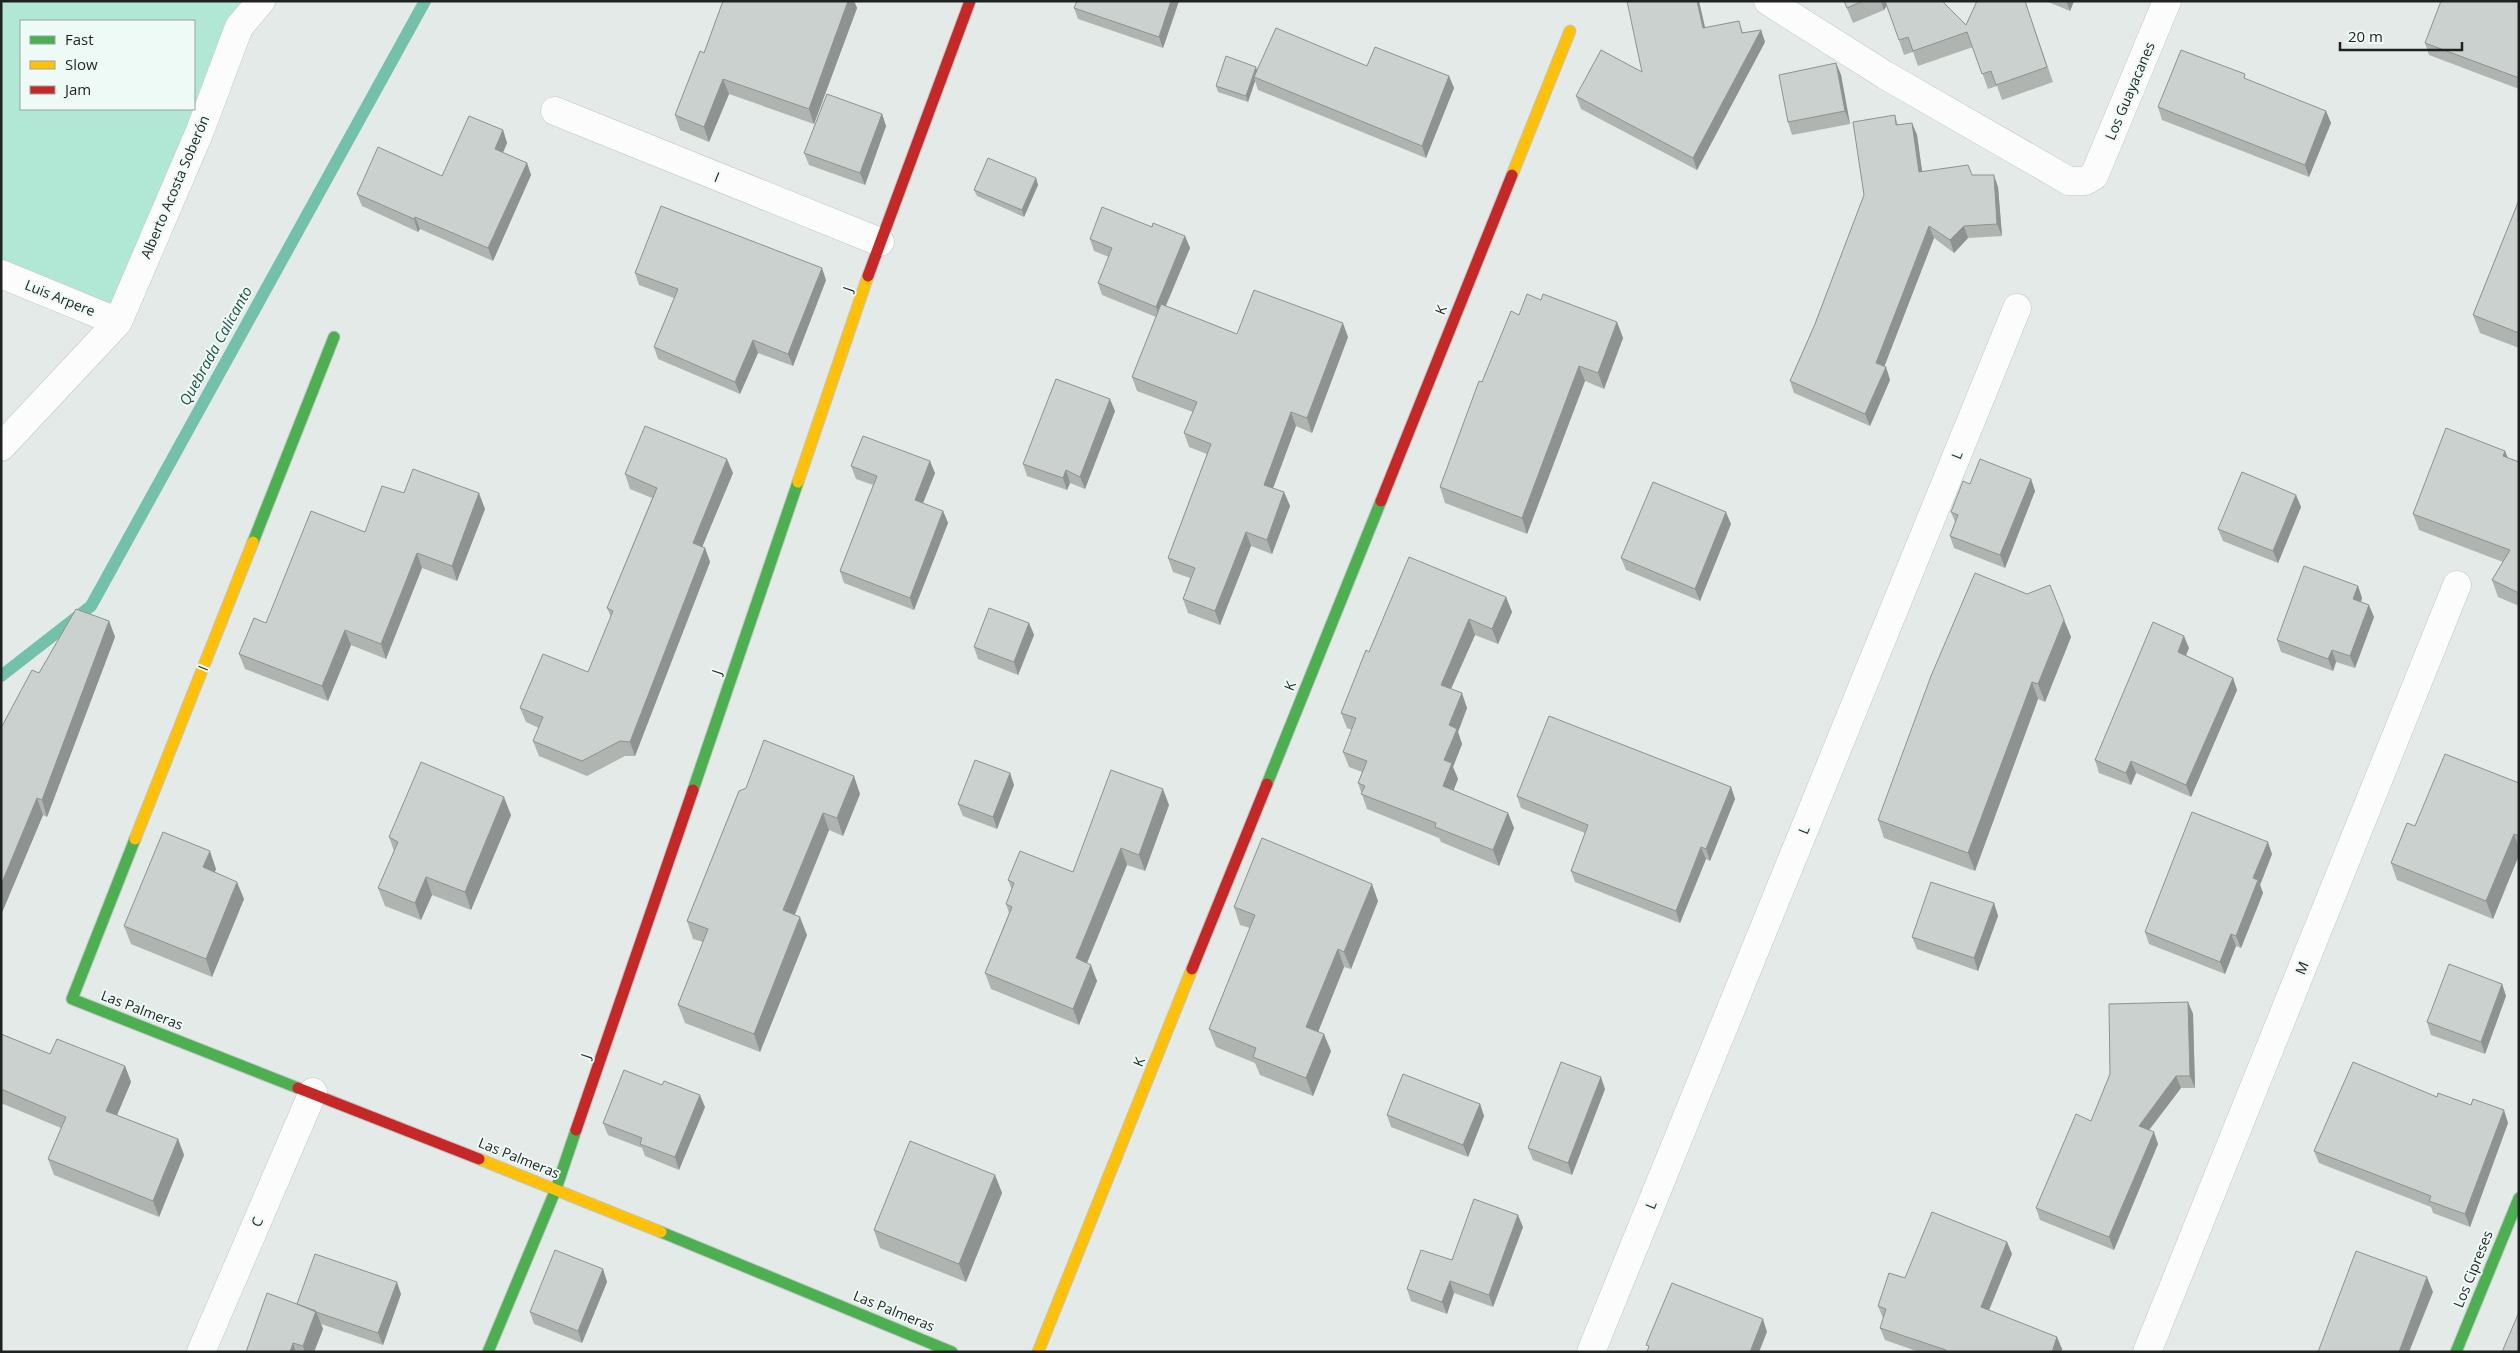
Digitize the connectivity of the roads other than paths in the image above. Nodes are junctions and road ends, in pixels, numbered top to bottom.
1 (261, 1) edge
2 (970, 1) edge
3 (1768, 1) edge
4 (2168, 1) edge
5 (1570, 31) dead end
6 (555, 112) dead end
7 (880, 242) junction
8 (1, 274) edge
9 (2016, 308) dead end
10 (118, 322) junction
11 (334, 337) dead end
12 (1, 447) edge
13 (2457, 584) dead end
14 (72, 998) joint
15 (312, 1092) junction
16 (556, 1189) junction
17 (2519, 1198) edge
18 (201, 1352) edge
19 (488, 1352) edge
20 (952, 1352) edge
21 (1038, 1352) edge
22 (1591, 1352) edge
23 (2147, 1352) edge
24 (2456, 1352) edge

1 - 10 street, Alberto Acosta Soberón
2 - 7 street, J
3 - 4 street, Los Guayacanes
5 - 21 street, K
6 - 7 street, I
7 - 16 street, J
8 - 10 street, Luis Arpere
9 - 22 street, L
10 - 12 street, Alberto Acosta Soberón
11 - 14 street, I
13 - 23 street, M
14 - 15 street, Las Palmeras
15 - 16 street, Las Palmeras
15 - 18 street, C
16 - 19 street, J
16 - 20 street, Las Palmeras
17 - 24 street, Los Cipreses

